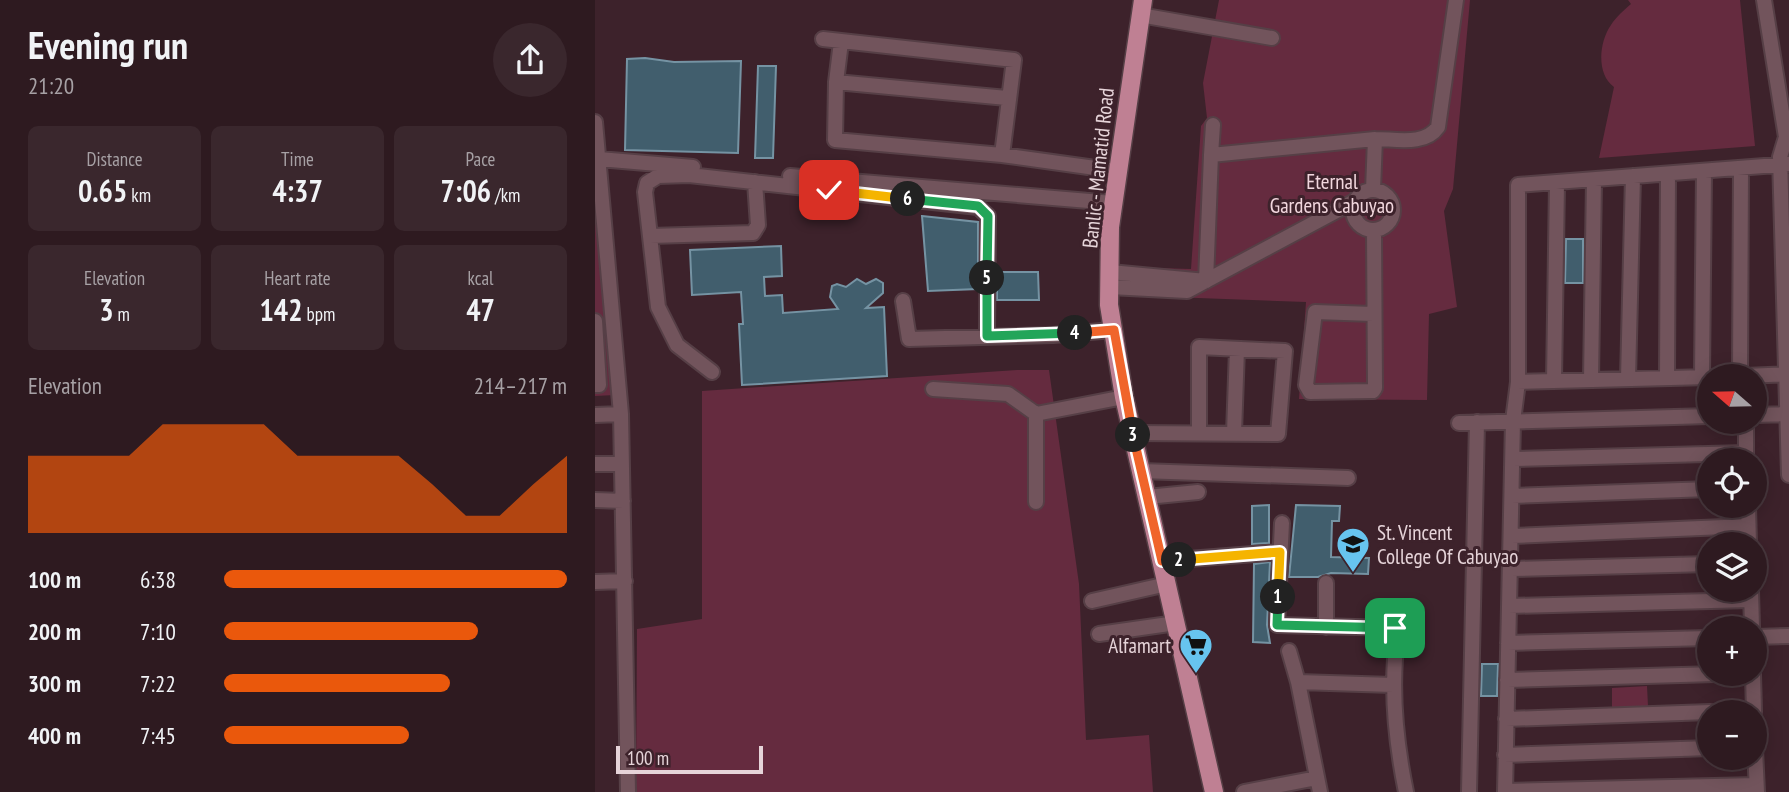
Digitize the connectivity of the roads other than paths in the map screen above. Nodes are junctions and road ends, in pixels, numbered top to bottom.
1 (1457, 0) edge
2 (1764, 0) edge
3 (1141, 8) edge
4 (1272, 38) dead end
5 (823, 39) dead end
6 (841, 42) junction
7 (836, 82) junction
8 (1007, 98) junction
9 (595, 122) edge
10 (1213, 125) dead end
11 (1375, 139) junction
12 (1002, 155) junction
13 (1211, 155) junction
14 (599, 159) junction
15 (1785, 164) edge
16 (1741, 168) junction
17 (1117, 171) junction
18 (1704, 171) junction
19 (1668, 174) junction
20 (1633, 176) junction
21 (1594, 180) junction
22 (755, 182) junction
23 (1557, 183) junction
24 (1373, 190) junction
25 (1355, 201) junction
26 (1113, 203) junction
27 (599, 204) edge
28 (1374, 230) junction
29 (650, 236) junction
30 (1110, 280) junction
31 (1206, 281) junction
32 (903, 301) dead end
33 (1373, 314) junction
34 (595, 321) edge
35 (1114, 330) junction
36 (987, 336) junction
37 (1237, 349) junction
38 (1706, 364) edge
39 (1740, 364) edge
40 (712, 372) dead end
41 (1767, 375) edge
42 (1786, 375) edge
43 (1697, 377) edge
44 (1667, 378) junction
45 (1629, 379) junction
46 (1591, 380) junction
47 (1554, 381) junction
48 (1518, 382) junction
49 (595, 385) edge
50 (933, 389) dead end
51 (1124, 397) junction
52 (621, 414) junction
53 (1036, 414) junction
54 (1788, 414) edge
55 (595, 415) edge
56 (1767, 415) edge
57 (1697, 416) edge
58 (1513, 421) junction
59 (1476, 422) junction
60 (1459, 423) dead end
61 (1133, 433) junction
62 (1199, 433) junction
63 (1234, 433) junction
64 (1697, 457) edge
65 (1513, 459) junction
66 (595, 464) edge
67 (621, 464) junction
68 (1141, 471) junction
69 (1789, 475) edge
70 (1348, 478) dead end
71 (1697, 489) edge
72 (1198, 492) dead end
73 (1512, 496) junction
74 (1147, 497) junction
75 (595, 500) edge
76 (622, 501) junction
77 (1036, 502) dead end
78 (1748, 518) edge
79 (1282, 523) dead end
80 (1748, 526) junction
81 (1748, 532) edge
82 (1512, 536) junction
83 (1280, 552) junction
84 (1162, 561) junction
85 (1697, 564) edge
86 (1511, 569) junction
87 (625, 581) junction
88 (595, 582) edge
89 (1326, 583) dead end
90 (1167, 584) junction
91 (1697, 597) edge
92 (1092, 601) dead end
93 (1510, 606) junction
94 (1176, 623) junction
95 (1326, 627) junction
96 (1098, 634) dead end
97 (1789, 636) edge
98 (1767, 637) edge
99 (1697, 638) edge
100 (1508, 643) junction
101 (1289, 651) dead end
102 (1697, 675) edge
103 (1507, 680) junction
104 (1299, 682) junction
105 (1393, 685) junction
106 (1697, 712) edge
107 (1506, 719) junction
108 (1697, 748) edge
109 (1505, 755) junction
110 (1756, 770) edge
111 (1318, 785) edge
112 (1757, 788) edge
113 (628, 792) edge
114 (1214, 792) edge
115 (1244, 792) edge
116 (1406, 792) edge
117 (1469, 792) edge
118 (1505, 792) edge

1 - 11 street
2 - 15 street
3 - 4 street
3 - 17 main road, Banlic - Mamatid Road
5 - 6 street
6 - 7 street
6 - 8 street
7 - 8 street
7 - 12 street
8 - 12 street
9 - 14 street
10 - 13 street
11 - 13 street
11 - 24 street
12 - 17 street
13 - 31 street
14 - 26 street
14 - 27 street
15 - 16 street
15 - 42 street
16 - 18 street
16 - 39 street
17 - 26 main road, Banlic - Mamatid Road
18 - 19 street
18 - 38 street
19 - 20 street
19 - 44 street
20 - 21 street
20 - 45 street
21 - 23 street
21 - 46 street
22 - 29 street
22 - 29 street
22 - 36 street
23 - 47 street
23 - 48 street
24 - 25 street
24 - 28 street
25 - 28 street
25 - 31 street
26 - 30 main road, Banlic - Mamatid Road
27 - 52 street
28 - 33 street
29 - 40 street
30 - 31 street
30 - 35 main road, Banlic - Mamatid Road
32 - 36 street
33 - 33 street
34 - 49 street
35 - 36 street
35 - 51 main road, Banlic - Mamatid Road
37 - 62 street
37 - 63 street
37 - 63 street
41 - 42 street
42 - 54 street
43 - 44 street
44 - 45 street
45 - 46 street
46 - 47 street
47 - 48 street
48 - 58 street
50 - 53 street
51 - 53 street
51 - 61 main road, Banlic - Mamatid Road
52 - 55 street
52 - 67 street
53 - 77 street
54 - 56 street
54 - 69 street
57 - 58 street
58 - 59 street
58 - 65 street
59 - 60 street
59 - 117 street
61 - 62 street
61 - 68 main road, Banlic - Mamatid Road
62 - 63 street
64 - 65 street
65 - 73 street
66 - 67 street
67 - 76 street
68 - 70 street
68 - 74 main road, Banlic - Mamatid Road
71 - 73 street
72 - 74 street
73 - 82 street
74 - 84 main road, Banlic - Mamatid Road
75 - 76 street
76 - 87 street
78 - 80 street
79 - 83 street
80 - 81 street
80 - 82 street
82 - 86 street
83 - 84 street
83 - 95 street
84 - 90 main road, Banlic - Mamatid Road
85 - 86 street
86 - 93 street
87 - 88 street
87 - 113 street
89 - 95 street
90 - 92 street
90 - 94 main road, Banlic - Mamatid Road
91 - 93 street
93 - 100 street
94 - 96 street
94 - 114 main road, Banlic - Mamatid Road
95 - 105 street
97 - 98 street
99 - 100 street
100 - 103 street
101 - 104 street
102 - 103 street
103 - 107 street
104 - 105 street
104 - 111 street
105 - 116 street
106 - 107 street
107 - 109 street
108 - 109 street
109 - 118 street
110 - 112 street
111 - 115 street
112 - 118 street

